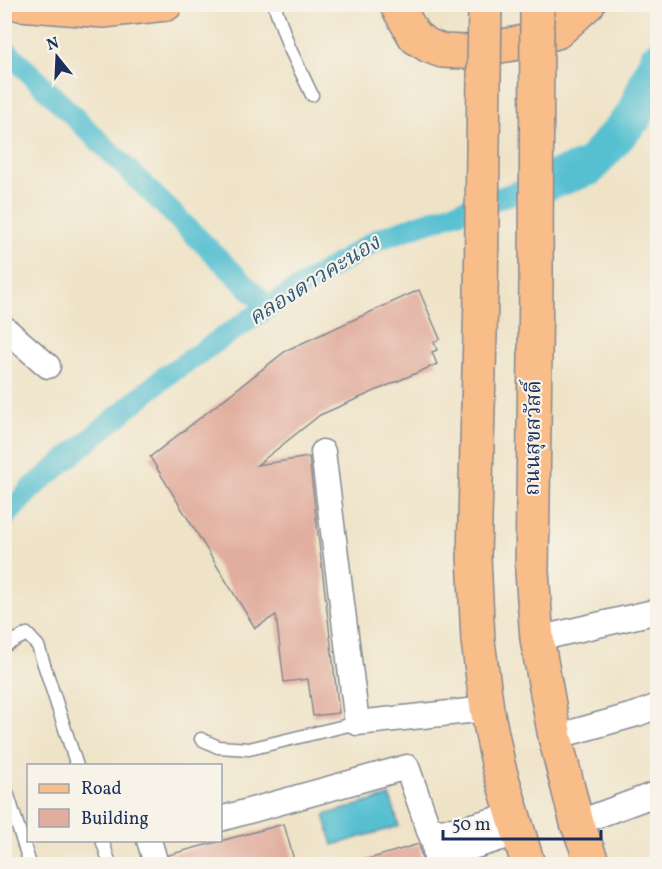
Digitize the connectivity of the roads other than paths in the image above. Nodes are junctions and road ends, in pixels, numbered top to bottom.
1 (20, 4) edge
2 (166, 4) edge
3 (274, 4) edge
4 (396, 4) edge
5 (485, 4) edge
6 (537, 4) edge
7 (588, 4) edge
8 (103, 8) edge
9 (312, 95) dead end
10 (4, 328) edge
11 (48, 366) dead end
12 (323, 452) dead end
13 (657, 610) edge
14 (537, 639) junction
15 (4, 646) edge
16 (657, 706) edge
17 (487, 709) junction
18 (357, 723) junction
19 (555, 737) junction
20 (201, 739) dead end
21 (77, 764) edge
22 (4, 783) edge
23 (657, 793) edge
24 (222, 818) edge
25 (577, 823) junction
26 (516, 824) junction
27 (429, 831) junction
28 (103, 842) edge
29 (150, 842) edge
30 (437, 861) edge
31 (30, 864) edge
32 (110, 864) edge
33 (156, 864) edge
34 (528, 864) edge
35 (593, 864) edge

1 - 8 main road
2 - 8 main road
3 - 9 lane
4 - 7 main road
5 - 17 main road, bridge
6 - 14 main road, ถนนสุขสวัสดิ์, bridge
10 - 11 street
12 - 18 street
13 - 14 street
14 - 19 main road, ถนนสุขสวัสดิ์
15 - 21 lane
16 - 19 street
17 - 18 street
17 - 26 main road
18 - 20 lane
19 - 25 main road, ถนนสุขสวัสดิ์
22 - 31 lane
23 - 25 street
24 - 27 street
25 - 35 main road, ถนนสุขสวัสดิ์
26 - 27 street
26 - 30 street
26 - 34 main road
27 - 30 street
28 - 32 lane
29 - 33 street

